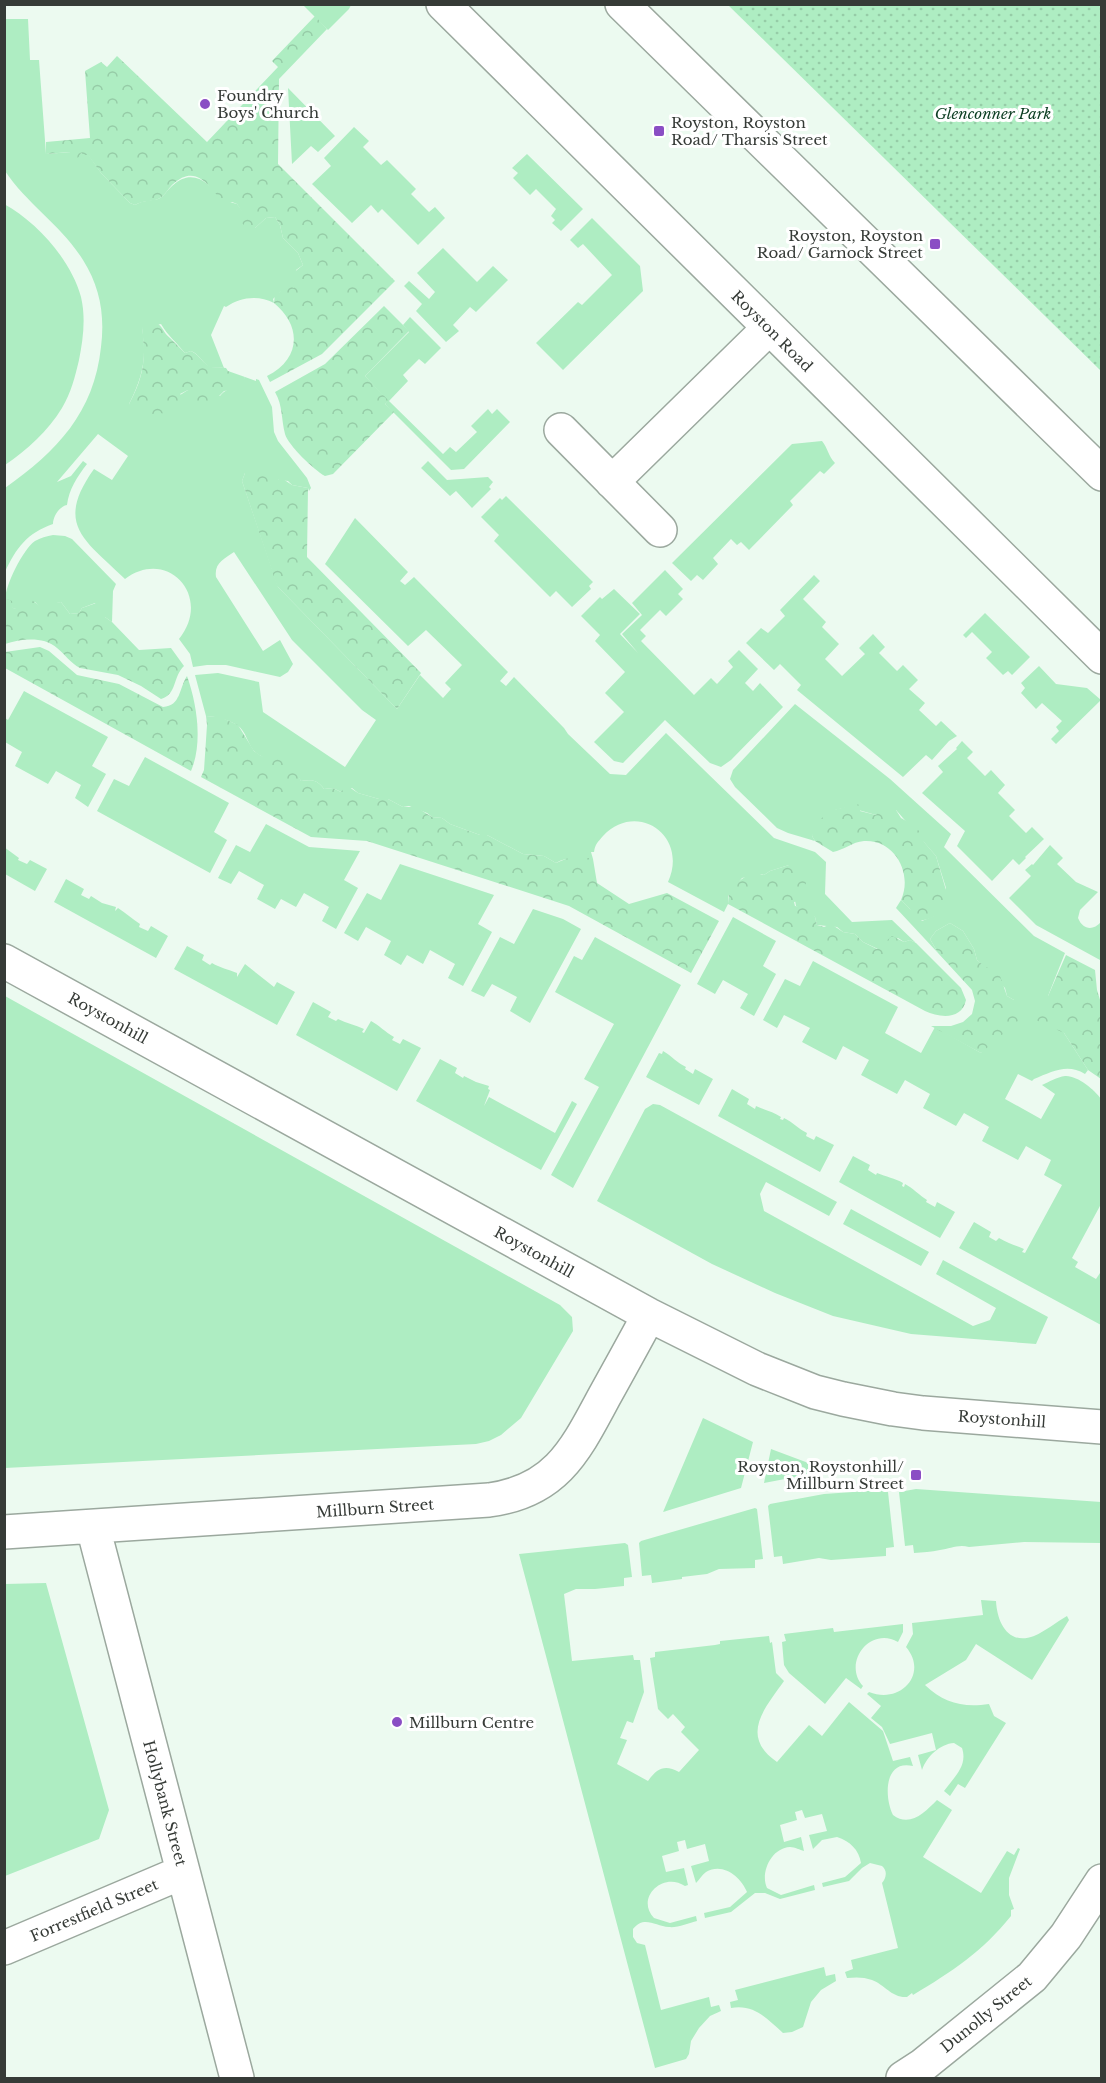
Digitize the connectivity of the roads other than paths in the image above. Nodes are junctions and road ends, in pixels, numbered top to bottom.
1 (443, 4) edge
2 (622, 4) edge
3 (769, 328) junction
4 (561, 430) dead end
5 (1101, 474) edge
6 (612, 482) junction
7 (660, 530) dead end
8 (1101, 657) edge
9 (4, 961) edge
10 (649, 1315) junction
11 (1101, 1427) edge
12 (93, 1527) junction
13 (4, 1532) edge
14 (183, 1872) junction
15 (1101, 1881) edge
16 (4, 1948) edge
17 (917, 2074) edge
18 (237, 2079) edge

1 - 3 street, Royston Road
2 - 5 street
3 - 6 street
3 - 8 street, Royston Road
4 - 6 street
6 - 7 street
9 - 10 street, Roystonhill
10 - 11 street, Roystonhill
10 - 12 street, Millburn Street
12 - 13 street, Millburn Street
12 - 14 street, Hollybank Street
14 - 16 street, Forrestfield Street
14 - 18 street, Hollybank Street
15 - 17 street, Dunolly Street

